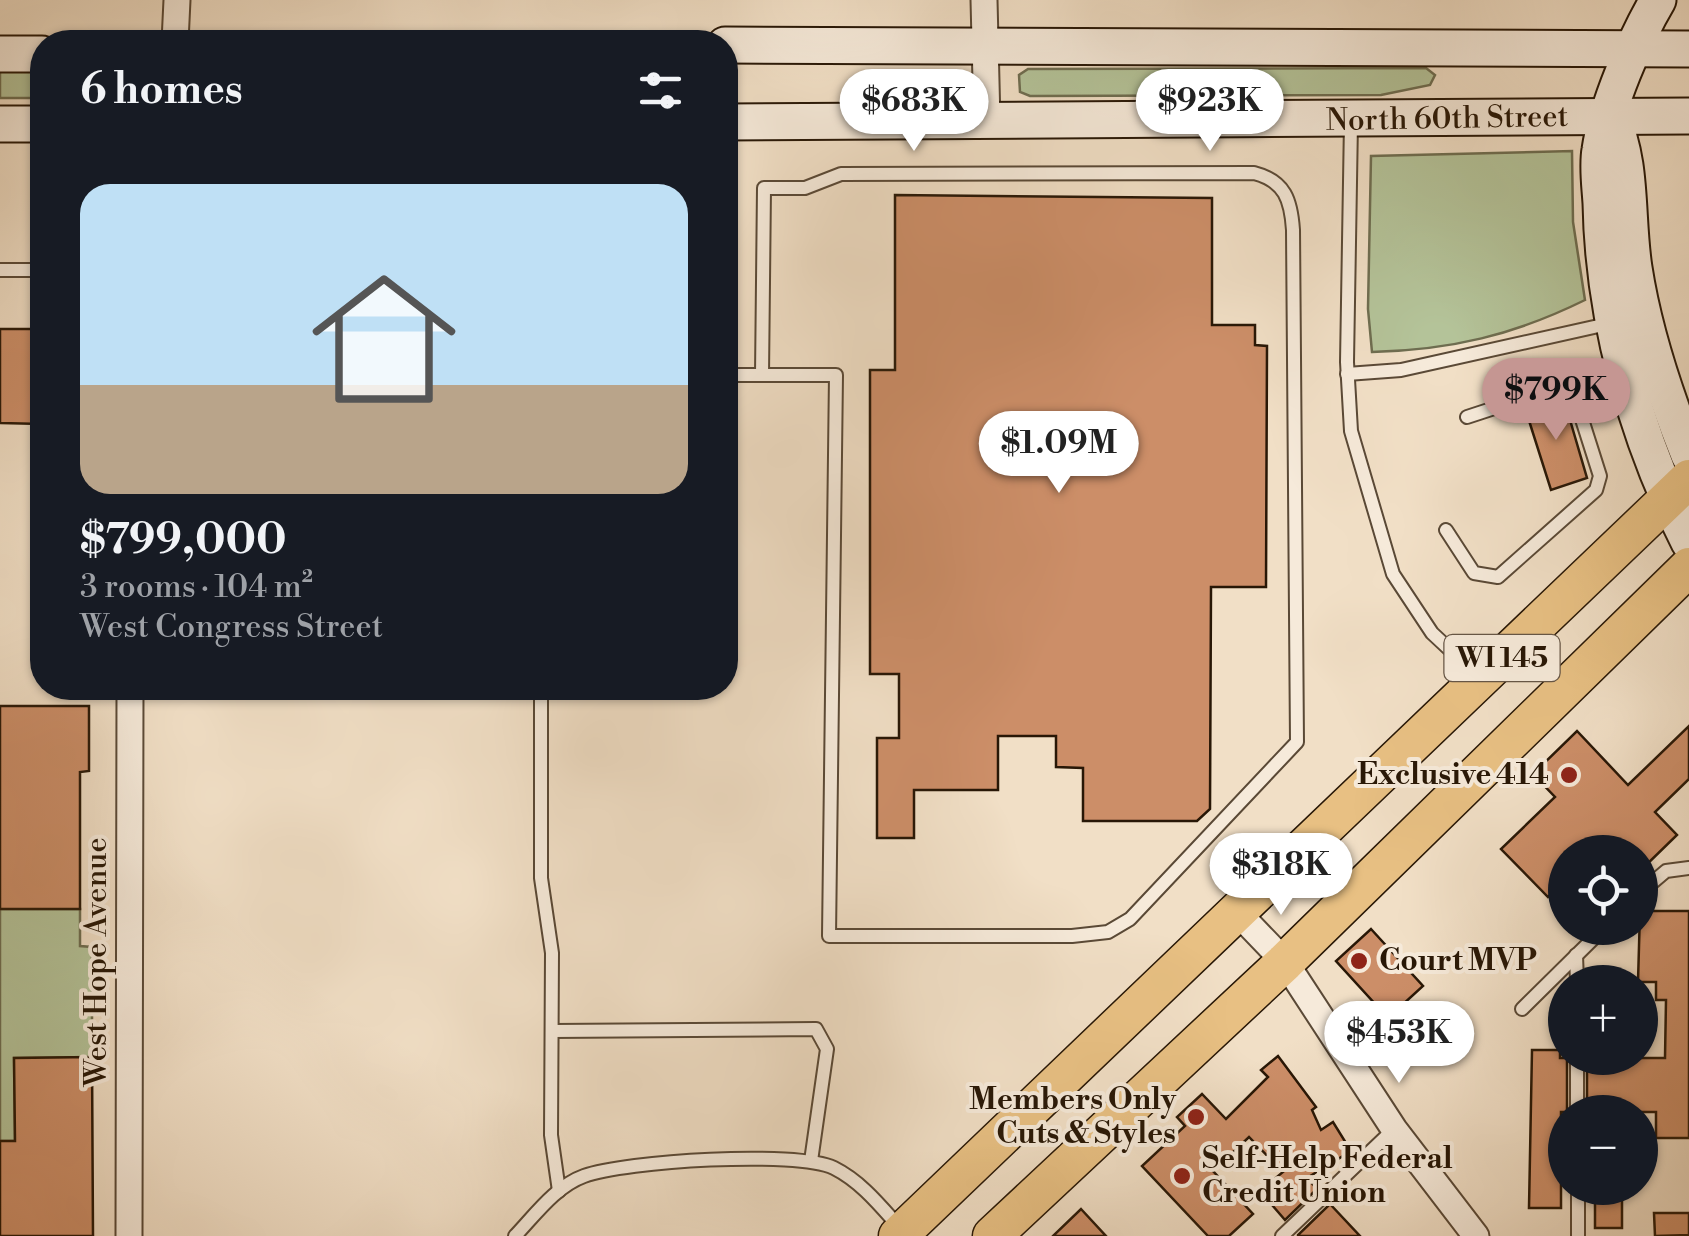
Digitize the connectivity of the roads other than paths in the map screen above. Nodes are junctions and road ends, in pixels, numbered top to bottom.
1 (177, 0) edge
2 (984, 0) edge
3 (1658, 0) edge
4 (176, 30) edge
5 (738, 46) edge
6 (984, 46) junction
7 (1634, 47) junction
8 (1689, 49) edge
9 (0, 54) edge
10 (30, 54) edge
11 (1611, 116) junction
12 (1689, 116) edge
13 (738, 122) edge
14 (987, 122) junction
15 (1351, 122) junction
16 (0, 124) edge
17 (30, 124) edge
18 (0, 270) edge
19 (30, 270) edge
20 (1629, 319) junction
21 (738, 374) edge
22 (1347, 374) junction
23 (762, 375) junction
24 (1467, 417) dead end
25 (1689, 455) edge
26 (1678, 489) edge
27 (1446, 530) dead end
28 (1689, 542) edge
29 (1689, 567) edge
30 (1480, 679) junction
31 (130, 700) edge
32 (542, 700) edge
33 (1689, 868) edge
34 (1658, 877) edge
35 (1237, 912) junction
36 (1586, 945) edge
37 (1576, 955) junction
38 (1286, 962) junction
39 (1576, 965) edge
40 (1522, 1009) dead end
41 (552, 1031) junction
42 (1394, 1129) junction
43 (810, 1161) junction
44 (559, 1190) junction
45 (1578, 1205) edge
46 (903, 1234) edge
47 (129, 1236) edge
48 (515, 1236) edge
49 (992, 1236) edge
50 (1282, 1236) edge
51 (1476, 1236) edge
52 (1578, 1236) edge

1 - 4 street
2 - 6 street
3 - 7 main road
5 - 6 main road
6 - 7 main road
6 - 14 street
7 - 8 main road
7 - 11 main road
9 - 10 main road
11 - 12 main road, North 60th Street
11 - 15 main road, North 60th Street
11 - 20 main road
13 - 14 main road, North 60th Street
14 - 15 main road, North 60th Street
15 - 22 lane
16 - 17 main road
18 - 19 lane
20 - 22 lane
20 - 25 main road
20 - 26 main road
21 - 23 lane
22 - 30 lane
23 - 23 lane
24 - 27 lane
26 - 28 main road
26 - 30 main road, WI 145
29 - 38 main road, WI 145
30 - 35 main road, WI 145
31 - 47 street, West Hope Avenue
32 - 41 lane
33 - 34 lane
35 - 38 street
35 - 46 main road, WI 145
36 - 37 lane
37 - 39 lane
37 - 40 lane
38 - 42 street
38 - 49 main road, WI 145
41 - 43 lane
41 - 44 lane
42 - 50 lane
42 - 51 street
43 - 44 lane
43 - 46 lane
44 - 48 lane
45 - 52 lane

